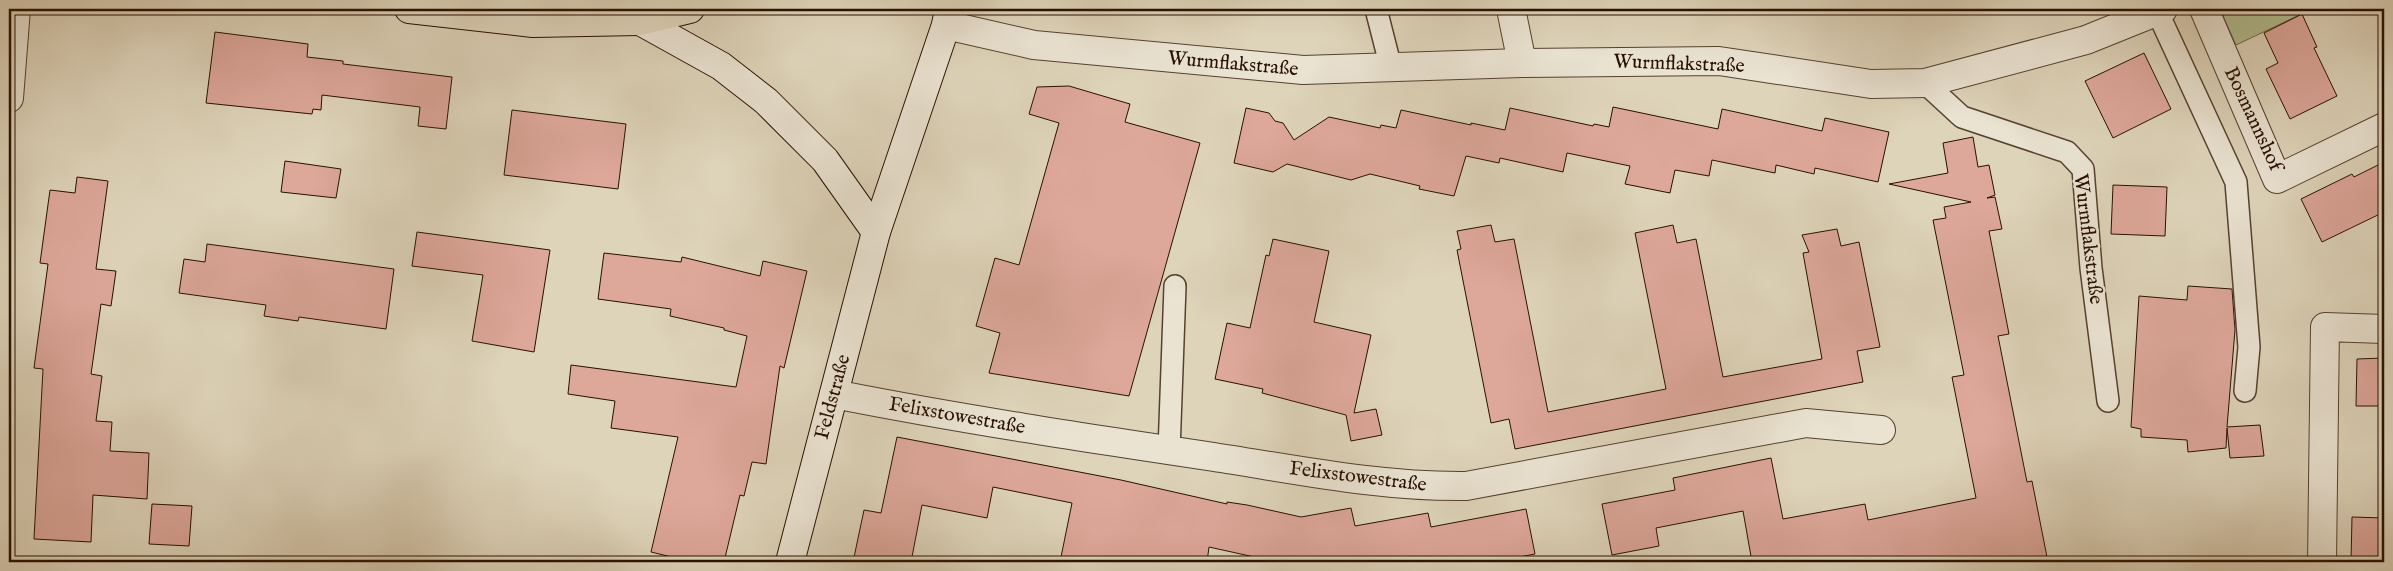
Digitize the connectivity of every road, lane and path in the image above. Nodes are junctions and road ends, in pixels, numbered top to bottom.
1 (16, 9) edge
2 (409, 9) edge
3 (690, 9) edge
4 (1376, 9) edge
5 (1511, 9) edge
6 (2204, 9) edge
7 (2159, 10) edge
8 (945, 14) edge
9 (640, 21) junction
10 (1522, 63) junction
11 (1391, 68) junction
12 (1925, 83) junction
13 (9, 98) edge
14 (2384, 127) edge
15 (876, 232) junction
16 (1175, 286) dead end
17 (2384, 329) edge
18 (2245, 391) dead end
19 (834, 394) junction
20 (2108, 401) dead end
21 (1882, 430) dead end
22 (1169, 451) junction
23 (790, 562) edge
24 (2322, 562) edge

1 - 13 street
2 - 9 main road
3 - 9 main road
4 - 11 lane
5 - 10 street
6 - 14 street, Bosmannshof
7 - 12 street, Wurmflakstraße
7 - 18 lane
8 - 11 street, Wurmflakstraße
8 - 15 street, Feldstraße
9 - 15 street
10 - 11 street, Wurmflakstraße
10 - 12 street, Wurmflakstraße
12 - 20 lane, Wurmflakstraße
15 - 19 street, Feldstraße
16 - 22 lane
17 - 24 street
19 - 22 street, Felixstowestraße
19 - 23 street, Feldstraße
21 - 22 street, Felixstowestraße

